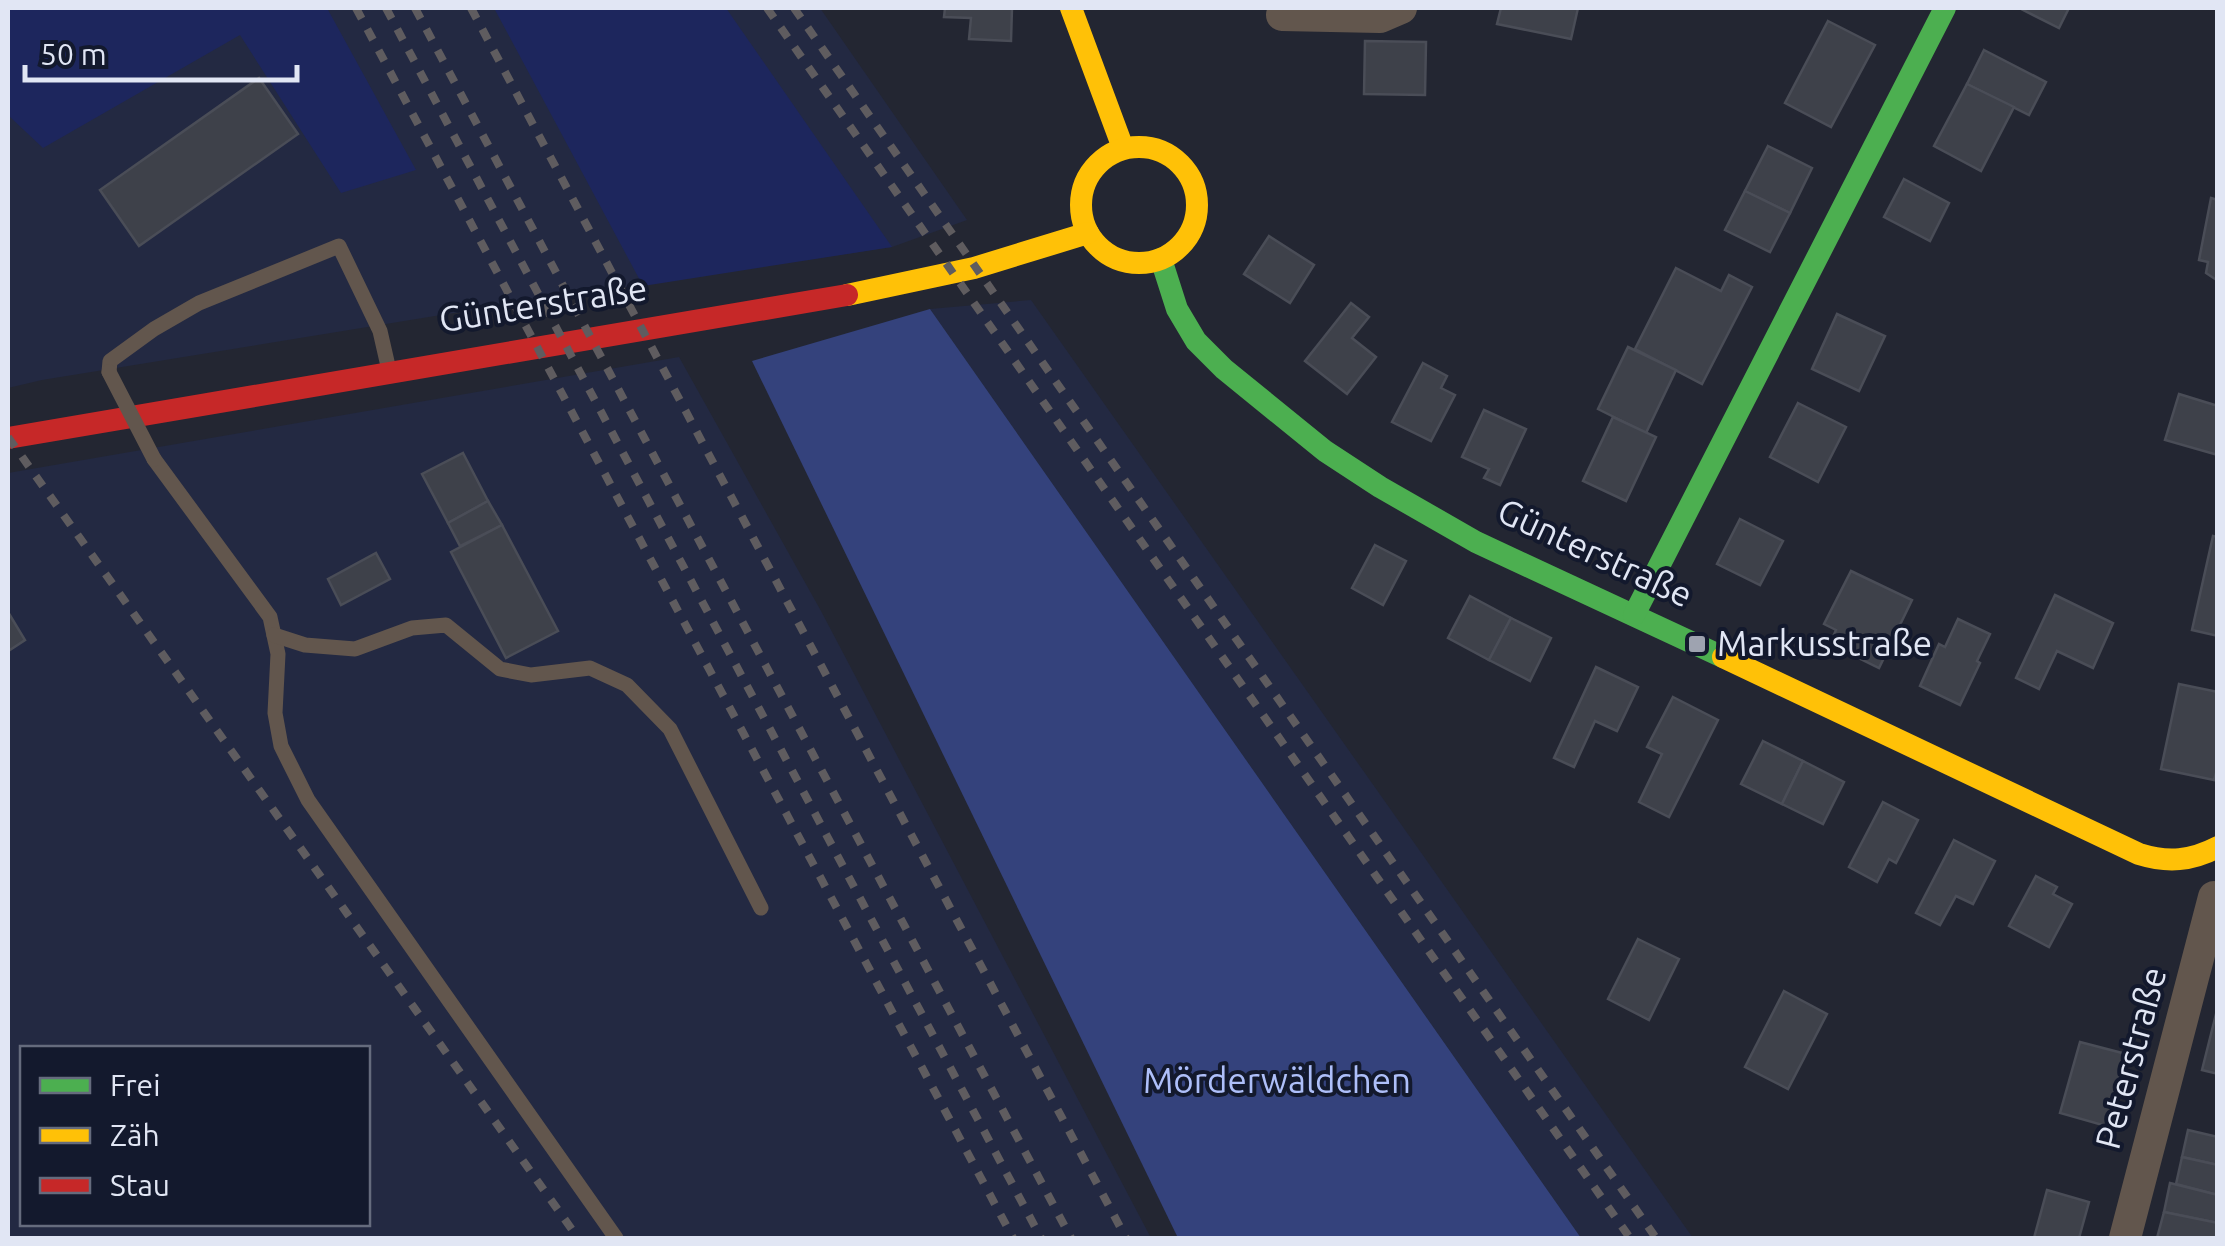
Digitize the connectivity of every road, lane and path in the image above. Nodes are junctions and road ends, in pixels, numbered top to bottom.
1 (1071, 8) edge
2 (1401, 8) edge
3 (1945, 8) edge
4 (1282, 15) dead end
5 (1124, 148) junction
6 (1088, 233) junction
7 (1161, 259) junction
8 (389, 370) junction
9 (8, 438) edge
10 (1634, 616) junction
11 (274, 635) junction
12 (2208, 852) edge
13 (2216, 899) edge
14 (761, 908) dead end
15 (616, 1238) edge
16 (2125, 1238) edge

1 - 5 street
2 - 4 street
3 - 10 street
5 - 6 street
5 - 7 street
6 - 7 street
6 - 8 street, Günterstraße
7 - 10 street, Günterstraße
8 - 9 street, Günterstraße
8 - 11 lane, bridge
10 - 12 street, Günterstraße
11 - 14 lane
11 - 15 lane
12 - 13 street, Günterstraße
13 - 16 street, Peterstraße

